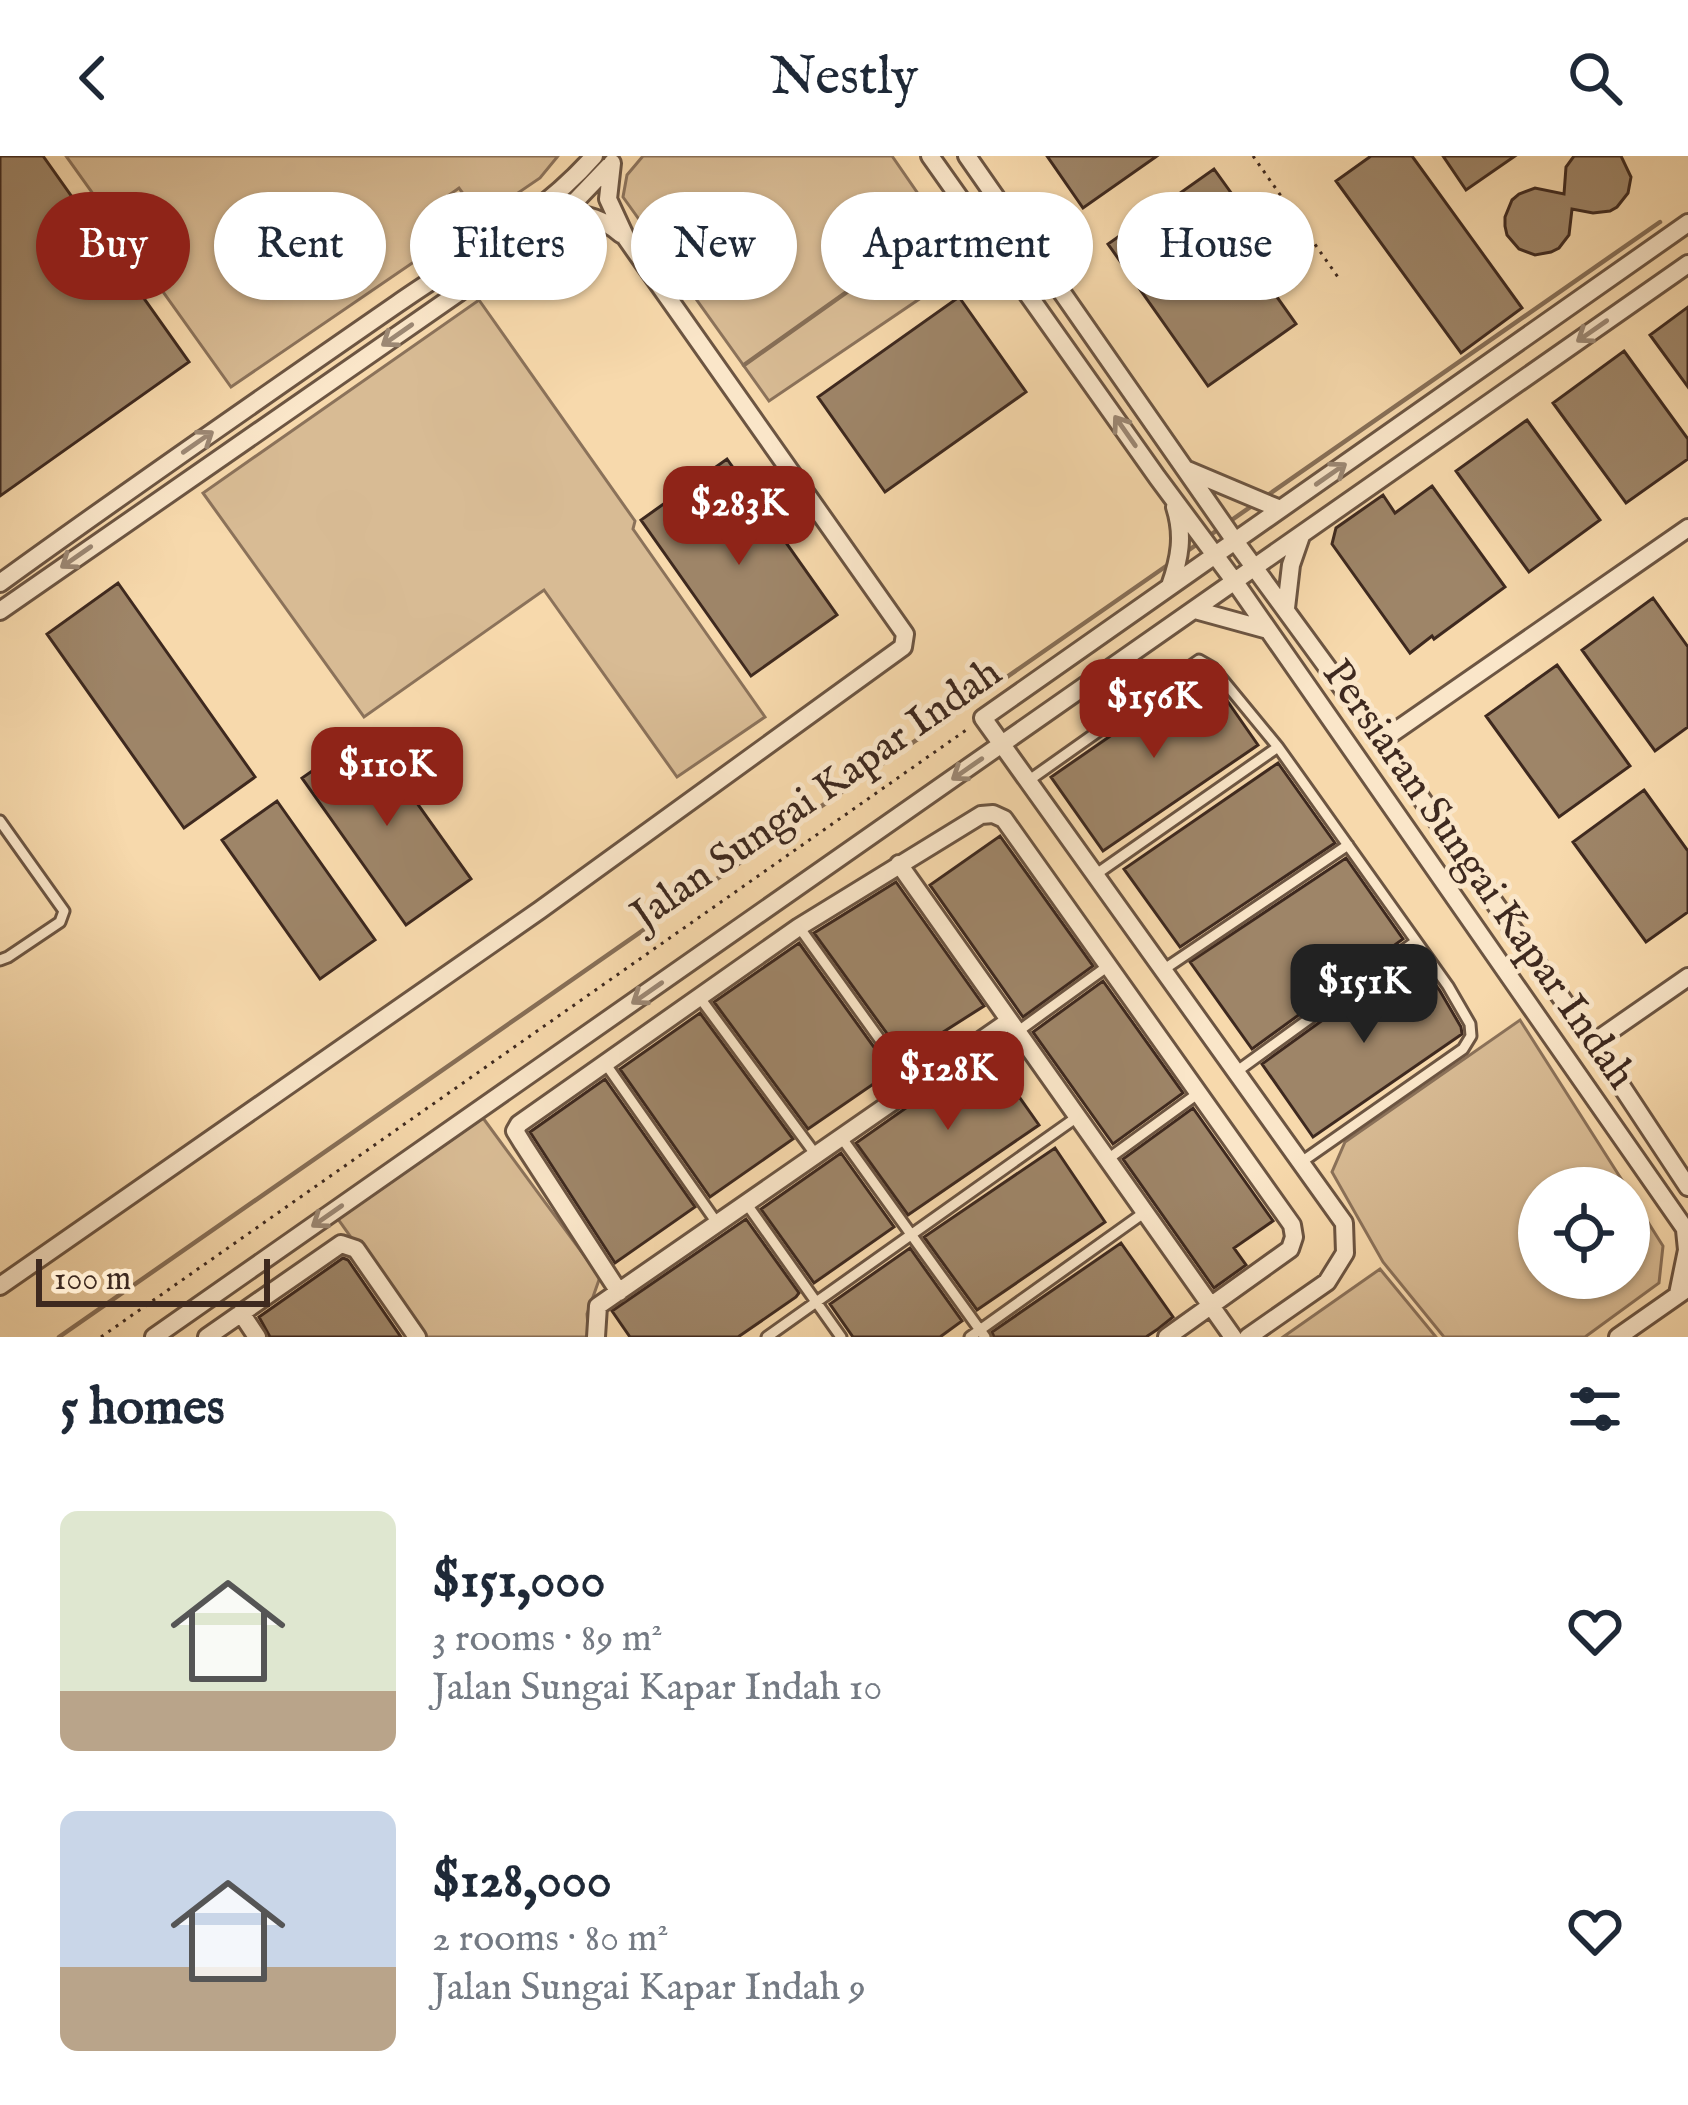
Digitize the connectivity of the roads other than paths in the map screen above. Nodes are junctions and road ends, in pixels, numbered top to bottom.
1 (930, 156) edge
2 (967, 156) edge
3 (608, 158) edge
4 (581, 192) edge
5 (607, 222) edge
6 (1688, 223) edge
7 (626, 238) junction
8 (1688, 264) edge
9 (446, 300) edge
10 (1186, 470) junction
11 (1171, 496) junction
12 (1280, 509) junction
13 (1688, 527) edge
14 (1301, 535) junction
15 (1232, 536) junction
16 (1212, 551) junction
17 (1256, 568) junction
18 (1235, 582) junction
19 (0, 583) edge
20 (1169, 587) junction
21 (1286, 608) junction
22 (0, 610) edge
23 (1195, 610) junction
24 (1269, 631) junction
25 (1381, 741) junction
26 (1002, 745) junction
27 (1278, 748) junction
28 (1028, 781) junction
29 (0, 820) edge
30 (1348, 844) junction
31 (899, 864) junction
32 (1095, 875) junction
33 (799, 927) junction
34 (1415, 942) junction
35 (0, 960) edge
36 (1108, 966) junction
37 (1163, 970) junction
38 (1688, 977) edge
39 (700, 998) junction
40 (1013, 1026) junction
41 (1593, 1043) junction
42 (605, 1064) junction
43 (1236, 1072) junction
44 (914, 1087) junction
45 (1200, 1092) junction
46 (1077, 1117) junction
47 (842, 1137) junction
48 (816, 1155) junction
49 (1108, 1159) junction
50 (1300, 1163) junction
51 (1688, 1187) edge
52 (746, 1203) junction
53 (1144, 1212) junction
54 (717, 1223) junction
55 (1687, 1232) edge
56 (910, 1235) junction
57 (0, 1286) edge
58 (619, 1292) junction
59 (1685, 1293) edge
60 (817, 1301) junction
61 (1211, 1305) junction
62 (241, 1313) junction
63 (983, 1334) edge
64 (154, 1337) edge
65 (206, 1337) edge
66 (257, 1337) edge
67 (417, 1337) edge
68 (596, 1337) edge
69 (767, 1337) edge
70 (841, 1337) edge
71 (970, 1337) edge
72 (1167, 1337) edge
73 (1233, 1337) edge
74 (1248, 1337) edge
75 (1618, 1337) edge

11 -> 1 street, Persiaran Sungai Kapar Indah
2 - 10 street, Persiaran Sungai Kapar Indah
3 - 4 street
3 - 7 street
19 -> 3 street
5 - 7 street
12 -> 6 street, Jalan Sungai Kapar Indah
7 - 57 street
8 -> 14 street, Jalan Sungai Kapar Indah
9 -> 22 street
10 - 12 street
10 - 15 street, Persiaran Sungai Kapar Indah
11 - 16 street, Persiaran Sungai Kapar Indah
11 - 20 street
12 - 15 street, Jalan Sungai Kapar Indah
13 - 25 street
14 - 17 street, Jalan Sungai Kapar Indah
14 - 21 street
15 - 16 street, Jalan Sungai Kapar Indah
15 - 17 street, Persiaran Sungai Kapar Indah
16 - 18 street, Persiaran Sungai Kapar Indah
16 - 20 street, Jalan Sungai Kapar Indah
17 - 18 street, Jalan Sungai Kapar Indah
17 - 21 street, Persiaran Sungai Kapar Indah
18 - 23 street, Jalan Sungai Kapar Indah
18 - 24 street, Persiaran Sungai Kapar Indah
20 - 26 street, Jalan Sungai Kapar Indah
21 - 25 street, Persiaran Sungai Kapar Indah
23 - 24 street
23 - 26 street, Jalan Sungai Kapar Indah
24 - 55 street, Persiaran Sungai Kapar Indah
25 - 41 street, Persiaran Sungai Kapar Indah
26 - 28 street
26 -> 64 street, Jalan Sungai Kapar Indah
27 - 28 lane
27 - 30 lane
27 - 32 lane
28 - 32 street
29 - 35 lane
30 - 34 lane
30 - 37 lane
31 - 33 street
31 - 36 street
31 - 40 street
32 - 37 street
33 - 39 street
33 - 44 lane
34 - 43 lane
34 - 50 lane
36 - 40 lane
36 - 45 street
37 - 43 street
38 - 41 street
39 - 42 street
39 - 48 lane
40 - 44 street
40 - 46 street
41 - 51 street, Persiaran Sungai Kapar Indah
42 - 54 lane
42 - 58 street
43 - 50 street
44 - 47 street
45 - 49 lane
45 - 61 street
46 - 49 street
46 - 56 lane
47 - 48 street
47 - 56 lane
48 - 52 street
49 - 53 street
50 - 74 street
52 - 54 street
52 - 60 lane
53 - 61 street
53 - 63 lane
54 - 58 street
55 - 59 street
56 - 60 lane
56 - 63 lane
58 - 68 street
59 - 75 street
60 - 69 lane
60 - 70 lane
61 - 72 street
61 - 73 street
62 - 65 street
62 - 66 street
62 - 67 street
63 - 71 lane

